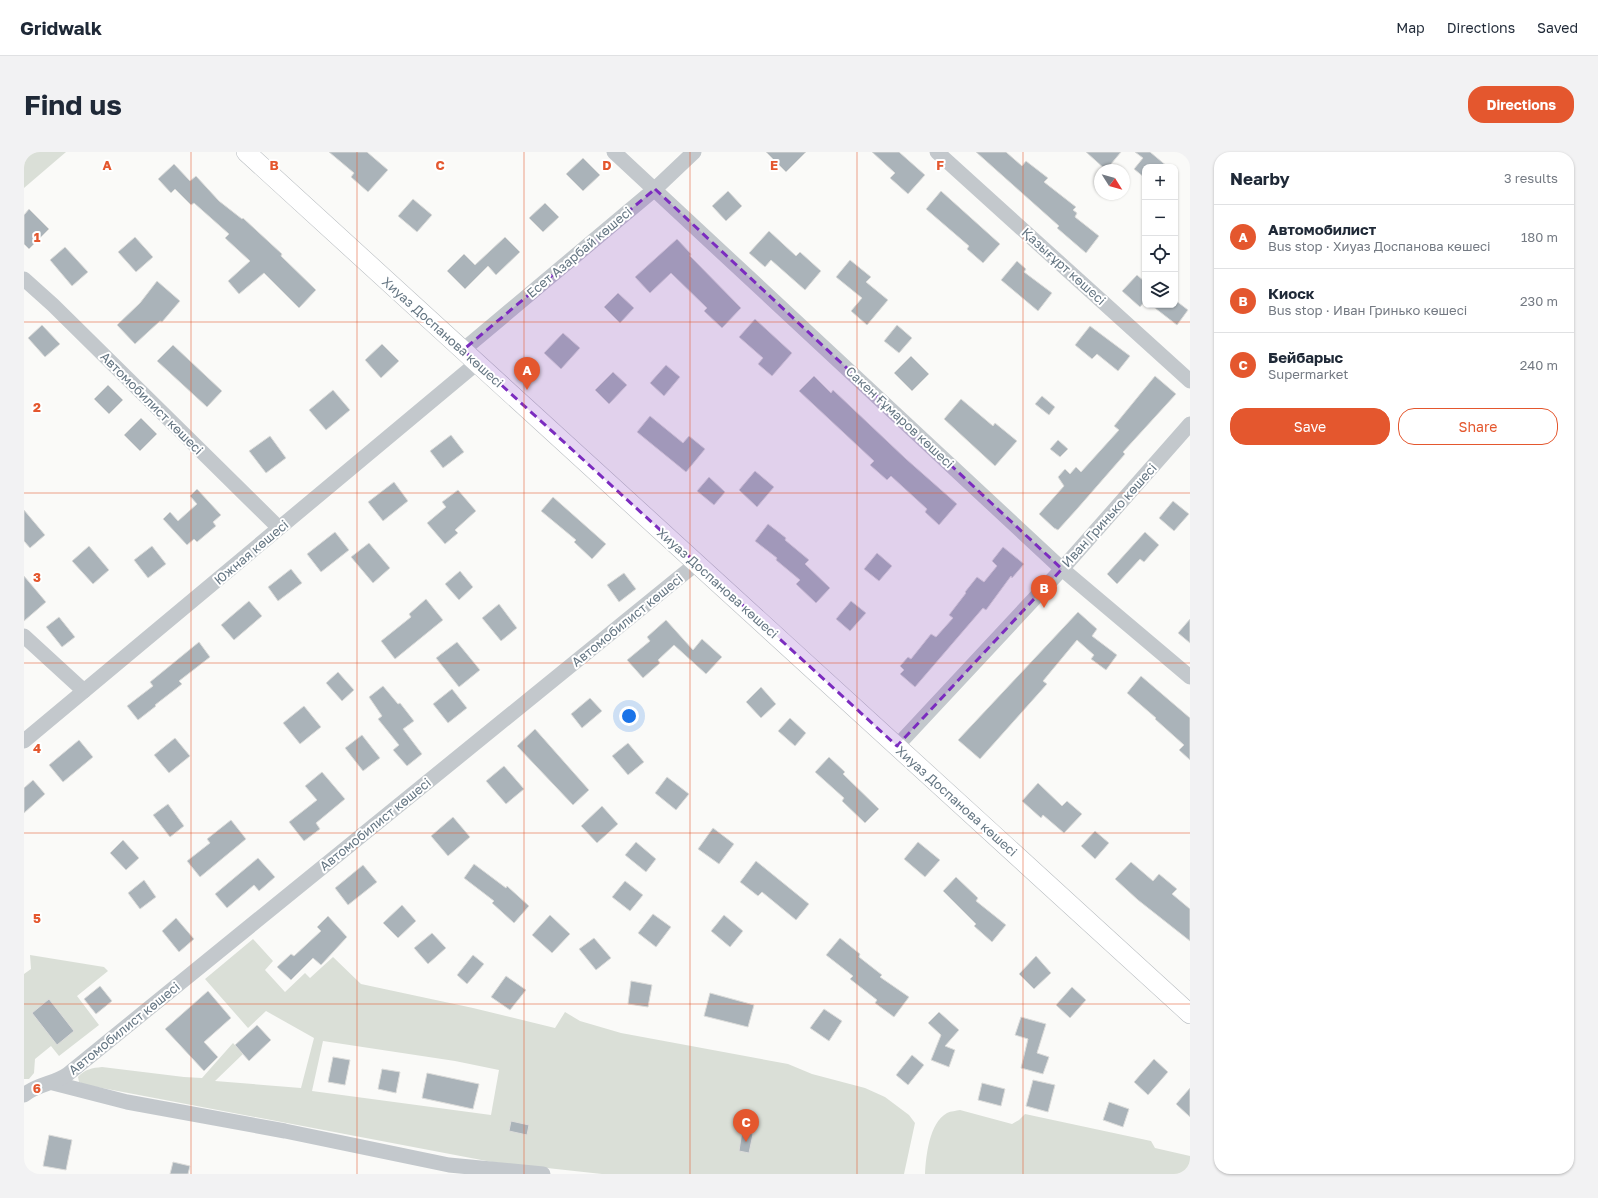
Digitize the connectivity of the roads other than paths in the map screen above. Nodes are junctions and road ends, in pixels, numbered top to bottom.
1 (246, 152) edge
2 (614, 152) edge
3 (694, 152) edge
4 (937, 152) edge
5 (655, 189) junction
6 (24, 279) edge
7 (463, 350) junction
8 (477, 363) junction
9 (1190, 381) edge
10 (1190, 424) edge
11 (279, 528) junction
12 (697, 563) junction
13 (1062, 569) junction
14 (24, 636) edge
15 (1190, 677) edge
16 (84, 692) junction
17 (24, 741) edge
18 (897, 746) junction
19 (1190, 1014) edge
20 (53, 1083) junction
21 (24, 1094) edge
22 (543, 1174) edge

1 - 7 main road, Хиуаз Доспанова көшесі
2 - 5 street, Сакен Ғұмаров көшесі
3 - 5 street, Есет Азарбай көшесі
4 - 9 street, Қазығұрт көшесі
5 - 7 street, Есет Азарбай көшесі
5 - 13 street, Сакен Ғұмаров көшесі
6 - 11 street, Автомобилист көшесі
7 - 8 main road, Хиуаз Доспанова көшесі
8 - 11 street, Южная көшесі
8 - 12 main road, Хиуаз Доспанова көшесі
10 - 13 street, Иван Гринько көшесі
11 - 16 street, Южная көшесі
12 - 18 main road, Хиуаз Доспанова көшесі
12 - 20 street, Автомобилист көшесі
13 - 15 street, Сакен Ғұмаров көшесі
13 - 18 street, Иван Гринько көшесі
14 - 16 street
16 - 17 street, Южная көшесі
18 - 19 main road, Хиуаз Доспанова көшесі
20 - 21 street, Автомобилист көшесі
20 - 22 street, Автомобилист көшесі

